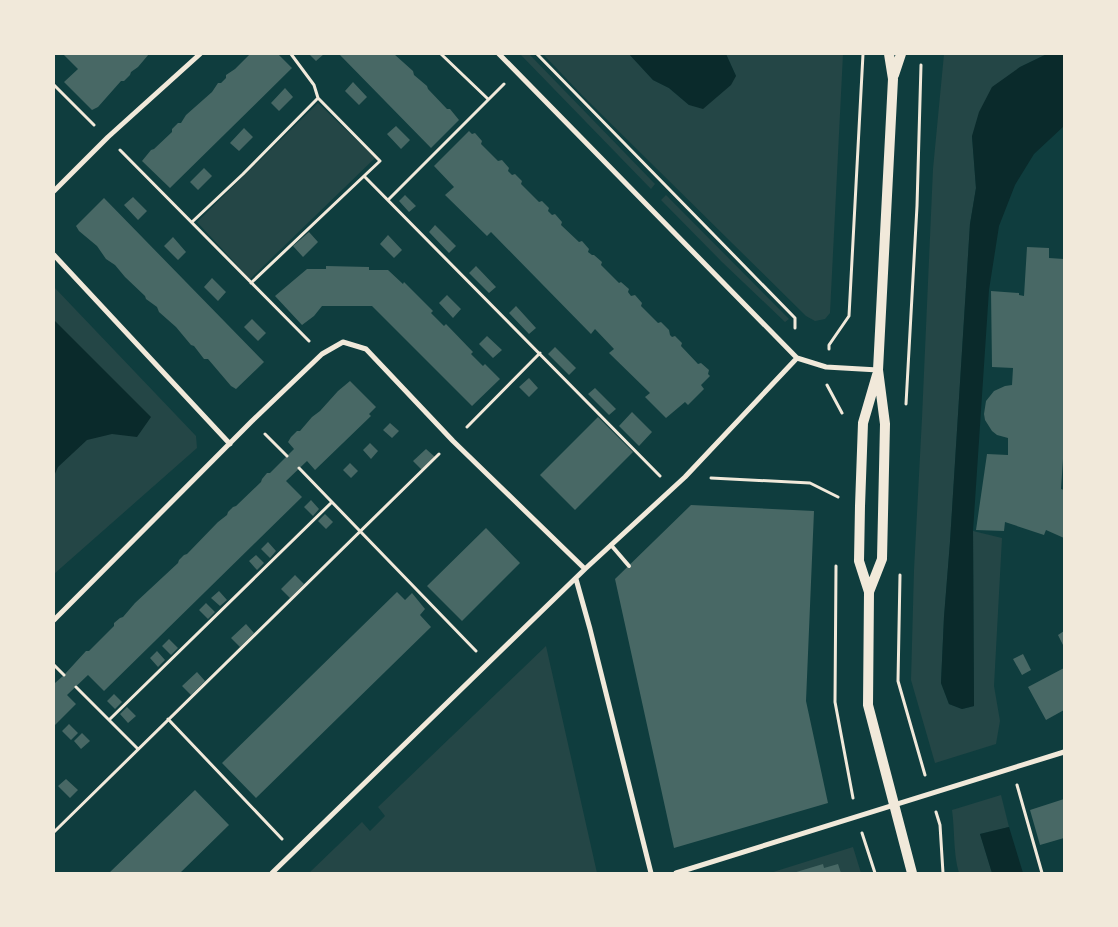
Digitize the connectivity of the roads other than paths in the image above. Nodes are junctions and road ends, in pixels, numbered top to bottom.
1 (200, 54) edge
2 (499, 54) edge
3 (889, 54) edge
4 (901, 54) edge
5 (892, 78) junction
6 (54, 191) edge
7 (54, 255) edge
8 (795, 356) junction
9 (878, 370) junction
10 (230, 444) junction
11 (611, 545) junction
12 (629, 566) dead end
13 (586, 569) junction
14 (576, 579) junction
15 (869, 592) junction
16 (54, 620) edge
17 (1064, 752) edge
18 (893, 805) junction
19 (272, 873) edge
20 (651, 873) edge
21 (676, 873) edge
22 (912, 873) edge

1 - 6 street
2 - 8 street
3 - 5 main road
4 - 5 main road
5 - 9 main road
7 - 10 street
8 - 9 street
8 - 11 street
9 - 15 main road
9 - 15 main road
10 - 13 street
10 - 16 street
11 - 12 lane
11 - 13 street
13 - 14 street
14 - 19 street
14 - 20 street
15 - 18 main road
17 - 18 street
18 - 21 street
18 - 22 main road

